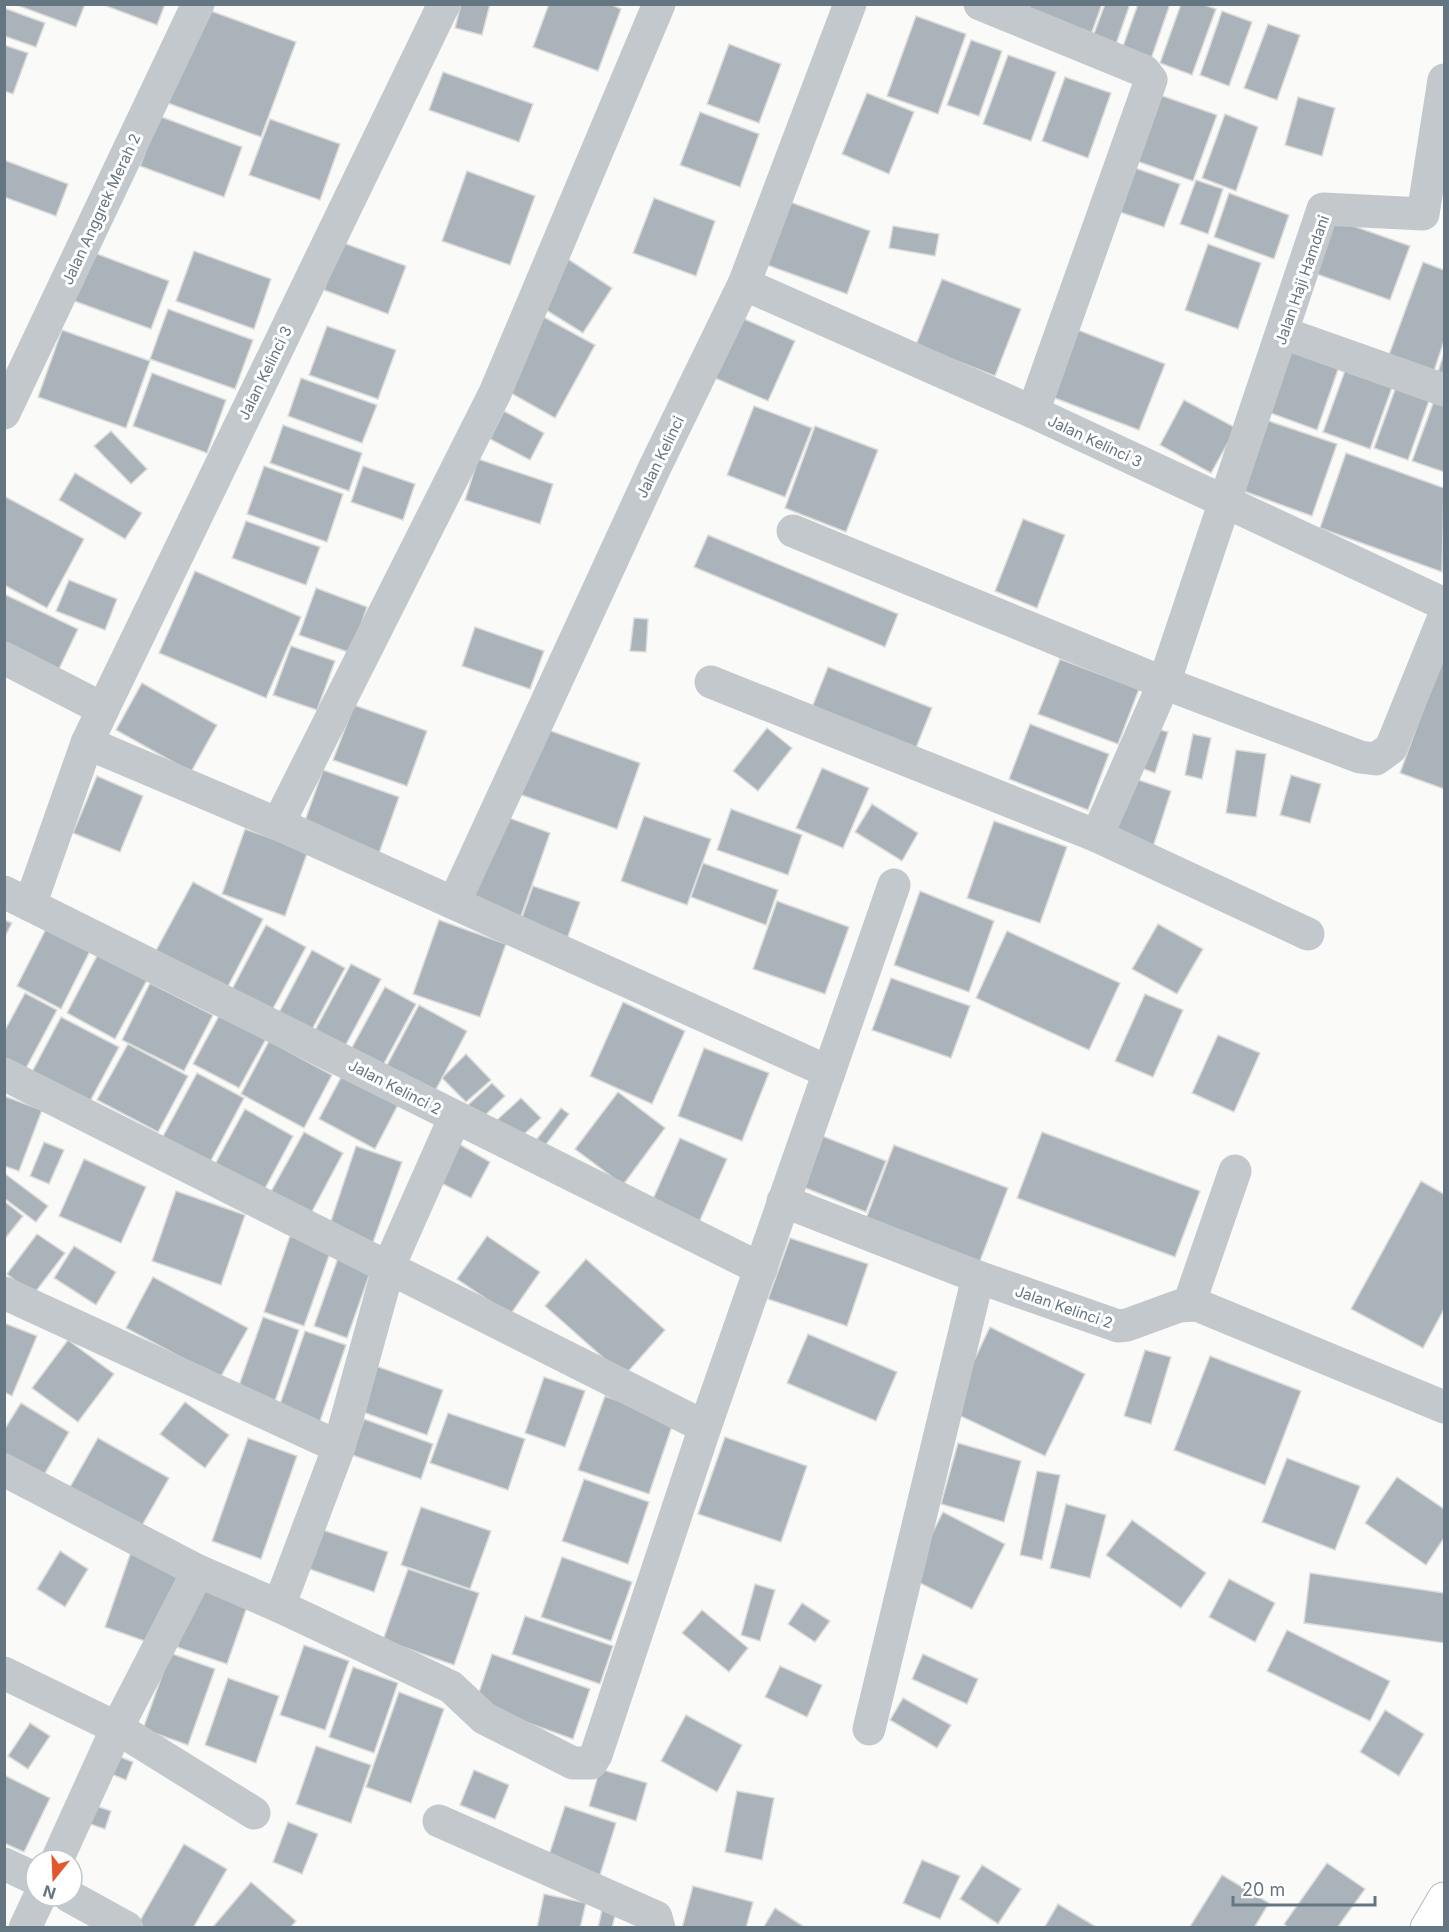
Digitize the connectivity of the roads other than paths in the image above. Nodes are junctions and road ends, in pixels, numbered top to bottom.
1 (198, 4) edge
2 (444, 4) edge
3 (659, 4) edge
4 (850, 4) edge
5 (980, 4) edge
6 (1444, 80) edge
7 (744, 284) junction
8 (1283, 333) junction
9 (1444, 390) edge
10 (1033, 412) junction
11 (4, 413) edge
12 (1226, 502) junction
13 (793, 531) dead end
14 (1444, 604) edge
15 (1444, 617) edge
16 (4, 658) edge
17 (711, 682) dead end
18 (1164, 683) junction
19 (102, 709) junction
20 (87, 743) junction
21 (278, 824) junction
22 (1097, 836) junction
23 (894, 885) dead end
24 (17, 899) edge
25 (454, 903) junction
26 (1308, 934) dead end
27 (829, 1072) junction
28 (4, 1074) edge
29 (455, 1117) junction
30 (1235, 1171) dead end
31 (783, 1201) junction
32 (389, 1266) junction
33 (761, 1269) junction
34 (978, 1277) junction
35 (4, 1293) edge
36 (1189, 1304) junction
37 (1444, 1407) edge
38 (705, 1427) junction
39 (339, 1447) junction
40 (4, 1470) edge
41 (198, 1571) junction
42 (279, 1606) junction
43 (4, 1673) edge
44 (117, 1728) junction
45 (869, 1729) dead end
46 (254, 1812) dead end
47 (439, 1821) dead end
48 (62, 1848) edge
49 (4, 1864) edge
50 (24, 1873) edge
51 (1444, 1899) edge
52 (84, 1904) edge
53 (34, 1908) edge
54 (25, 1928) edge
55 (127, 1928) edge
56 (659, 1928) edge
57 (1427, 1928) edge

1 - 11 street, Jalan Anggrek Merah 2
2 - 19 street, Jalan Kelinci 3
3 - 21 street
4 - 7 street, Jalan Kelinci
5 - 10 street
6 - 8 street, Jalan Haji Hamdani
7 - 10 street, Jalan Kelinci 3
7 - 25 street, Jalan Kelinci
8 - 9 street
8 - 12 street, Jalan Haji Hamdani
10 - 12 street, Jalan Kelinci 3
12 - 14 street, Jalan Kelinci 3
12 - 18 street, Jalan Haji Hamdani
13 - 18 street
15 - 18 street
16 - 19 street
17 - 22 street
18 - 22 street, Jalan Haji Hamdani
19 - 20 street, Jalan Kelinci 3
20 - 21 street
20 - 24 street, Jalan Kelinci 2
21 - 25 street
22 - 26 street
23 - 27 street
24 - 29 street, Jalan Kelinci 2
25 - 27 street
27 - 31 street
28 - 32 street
29 - 32 street
29 - 33 street, Jalan Kelinci 2
30 - 36 street
31 - 33 street
31 - 34 street, Jalan Kelinci 2
32 - 38 street
32 - 39 street
33 - 38 street
34 - 36 street, Jalan Kelinci 2
34 - 45 street
35 - 39 street
36 - 37 street
38 - 42 street
39 - 42 street
40 - 41 street
41 - 42 street
41 - 44 street
43 - 44 street
44 - 46 street
44 - 48 street
47 - 56 street
49 - 50 street
51 - 57 main road
52 - 55 street
53 - 54 street

